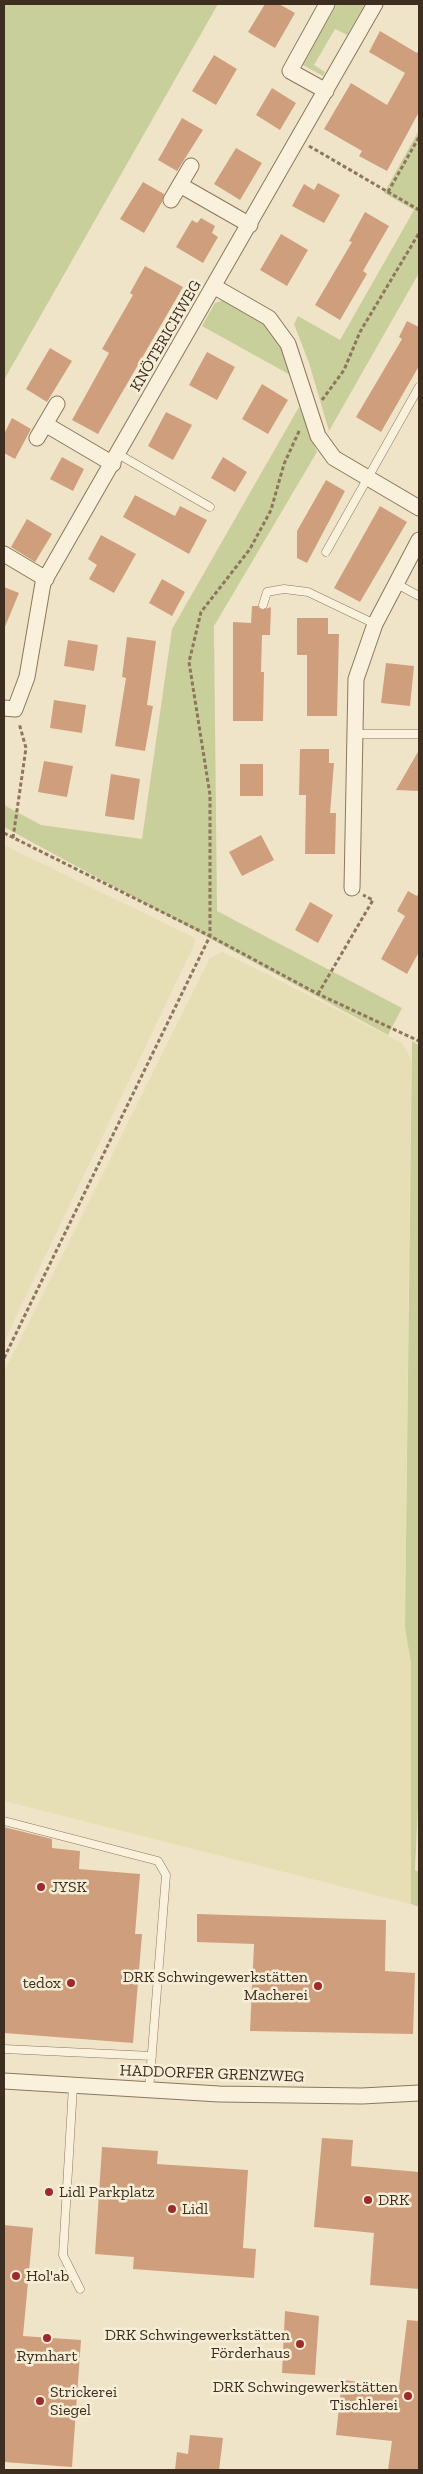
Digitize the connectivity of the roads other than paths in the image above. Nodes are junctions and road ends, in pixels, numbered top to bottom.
1 (327, 4) edge
2 (375, 4) edge
3 (326, 91) junction
4 (191, 166) dead end
5 (180, 185) junction
6 (171, 200) dead end
7 (250, 226) junction
8 (214, 287) junction
9 (419, 388) edge
10 (57, 404) dead end
11 (45, 424) junction
12 (37, 438) dead end
13 (115, 459) junction
14 (368, 478) junction
15 (210, 508) dead end
16 (419, 508) edge
17 (419, 540) edge
18 (326, 552) dead end
19 (4, 554) edge
20 (46, 579) junction
21 (395, 582) junction
22 (419, 596) edge
23 (263, 605) dead end
24 (375, 624) junction
25 (9, 708) edge
26 (355, 734) junction
27 (419, 734) edge
28 (352, 888) road end
29 (4, 1821) edge
30 (4, 2049) edge
31 (152, 2056) junction
32 (4, 2082) edge
33 (74, 2086) junction
34 (149, 2090) junction
35 (419, 2093) edge
36 (80, 2289) dead end

1 - 3 street
2 - 3 street, KNÖTERICHWEG
3 - 7 street, KNÖTERICHWEG
4 - 5 street
5 - 6 street
5 - 7 street
7 - 8 street, KNÖTERICHWEG
8 - 13 street, KNÖTERICHWEG
8 - 14 street
9 - 14 lane
10 - 11 street
11 - 12 street
11 - 13 street
13 - 15 lane
13 - 20 street, KNÖTERICHWEG
14 - 16 street
14 - 18 lane
17 - 21 street
19 - 20 street
20 - 25 street, KNÖTERICHWEG
21 - 22 lane
21 - 24 street
23 - 24 lane
24 - 26 street
26 - 27 lane
26 - 28 street
29 - 31 lane
30 - 31 lane
31 - 34 lane
32 - 33 street, HADDORFER GRENZWEG
33 - 34 street, HADDORFER GRENZWEG
33 - 36 lane
34 - 35 street, HADDORFER GRENZWEG

